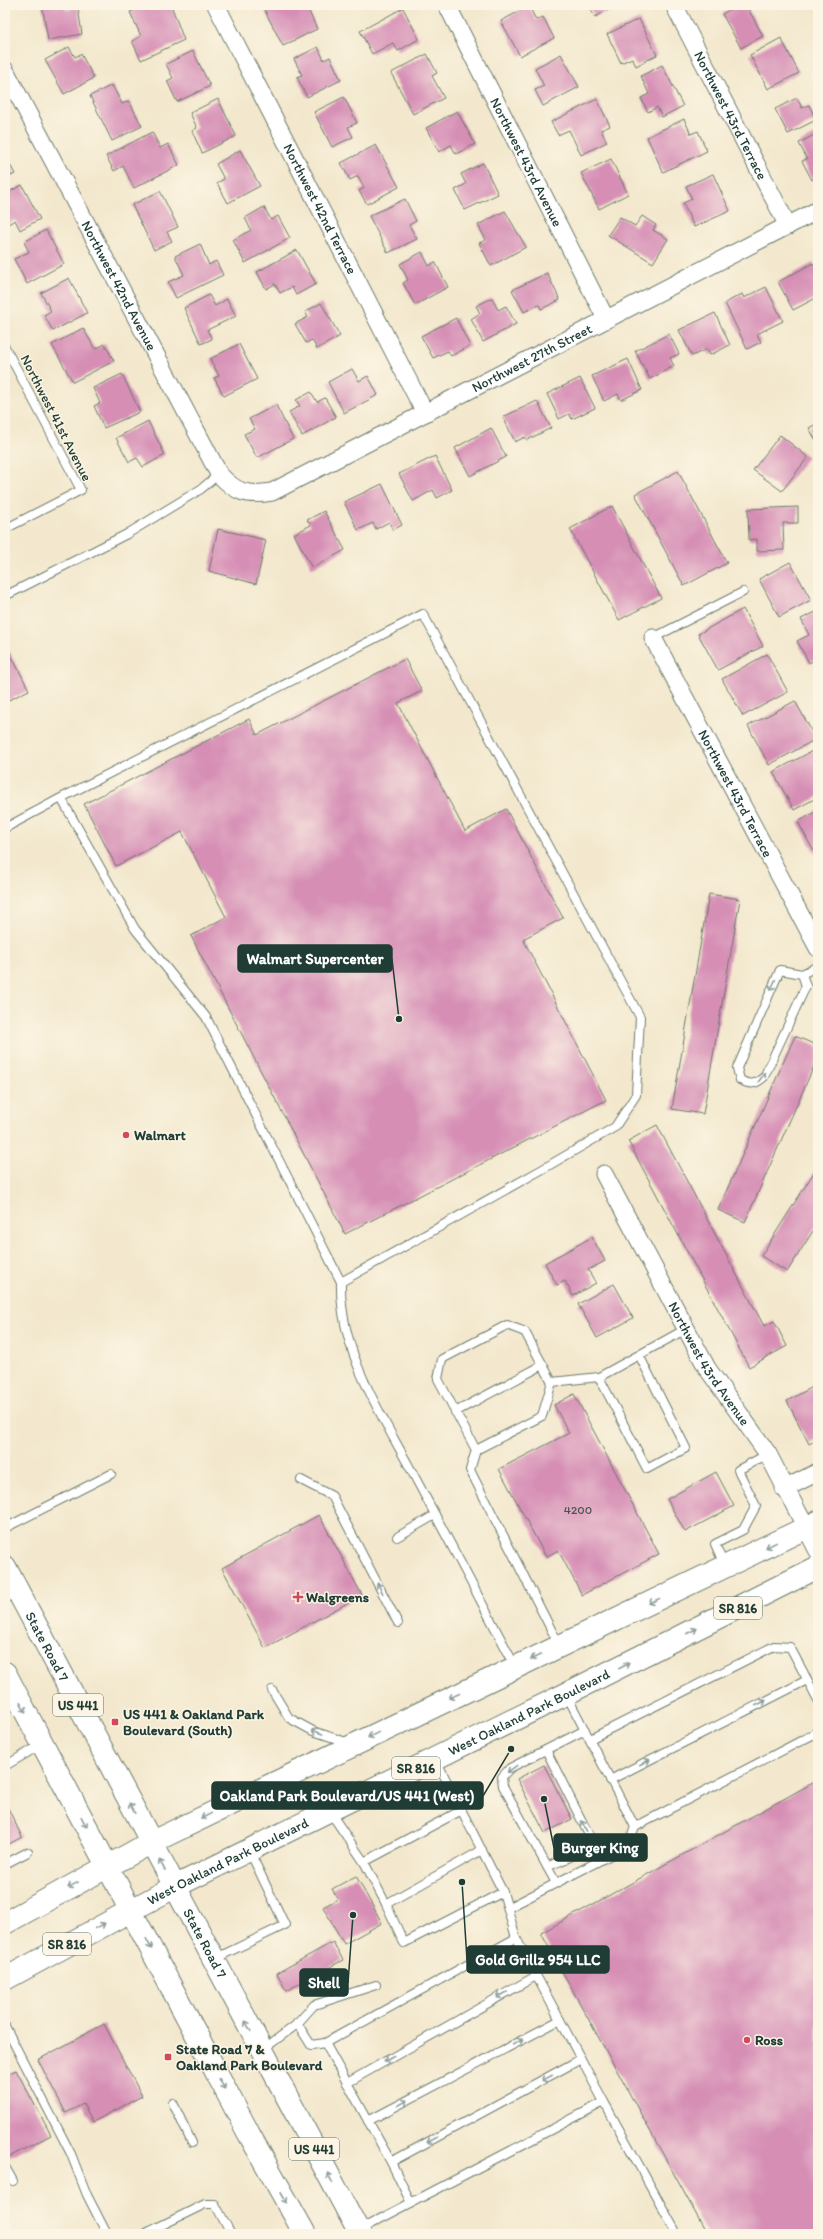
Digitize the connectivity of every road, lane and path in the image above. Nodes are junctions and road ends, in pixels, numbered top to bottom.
1 (216, 5) edge
2 (446, 5) edge
3 (674, 5) edge
4 (5, 70) edge
5 (818, 210) edge
6 (788, 226) junction
7 (606, 319) junction
8 (5, 347) edge
9 (425, 413) junction
10 (219, 474) junction
11 (243, 493) joint
12 (5, 529) edge
13 (743, 592) dead end
14 (5, 596) edge
15 (653, 638) joint
16 (61, 798) junction
17 (5, 828) edge
18 (818, 948) edge
19 (818, 966) edge
20 (802, 974) junction
21 (604, 1174) dead end
22 (340, 1282) junction
23 (686, 1328) junction
24 (639, 1355) junction
25 (543, 1365) junction
26 (599, 1377) junction
27 (552, 1382) junction
28 (455, 1412) junction
29 (476, 1450) junction
30 (768, 1454) junction
31 (818, 1472) edge
32 (111, 1474) dead end
33 (301, 1480) dead end
34 (784, 1489) junction
35 (435, 1515) junction
36 (812, 1525) edge
37 (5, 1528) edge
38 (397, 1537) dead end
39 (818, 1551) edge
40 (5, 1567) edge
41 (725, 1568) junction
42 (818, 1568) edge
43 (398, 1623) dead end
44 (560, 1646) junction
45 (516, 1667) junction
46 (5, 1673) edge
47 (807, 1680) junction
48 (272, 1690) dead end
49 (566, 1694) junction
50 (817, 1698) edge
51 (585, 1730) junction
52 (818, 1732) edge
53 (590, 1739) junction
54 (42, 1744) junction
55 (354, 1744) junction
56 (546, 1750) junction
57 (435, 1758) junction
58 (5, 1766) edge
59 (610, 1780) junction
60 (328, 1810) junction
61 (462, 1810) junction
62 (635, 1827) junction
63 (150, 1843) junction
64 (249, 1850) junction
65 (482, 1850) junction
66 (28, 1852) dead end
67 (364, 1862) junction
68 (5, 1864) edge
69 (107, 1865) junction
70 (547, 1867) junction
71 (556, 1883) junction
72 (174, 1887) junction
73 (503, 1892) junction
74 (386, 1904) junction
75 (508, 1908) junction
76 (130, 1909) junction
77 (6, 1921) edge
78 (516, 1938) junction
79 (213, 1960) junction
80 (536, 1976) junction
81 (5, 1980) edge
82 (376, 1986) dead end
83 (560, 2020) junction
84 (297, 2024) junction
85 (5, 2026) edge
86 (325, 2043) junction
87 (262, 2050) junction
88 (581, 2059) junction
89 (347, 2083) junction
90 (604, 2102) junction
91 (173, 2103) dead end
92 (368, 2121) junction
93 (192, 2143) dead end
94 (391, 2162) junction
95 (5, 2167) edge
96 (13, 2181) dead end
97 (411, 2203) junction
98 (359, 2232) edge
99 (107, 2234) edge
100 (144, 2234) edge
101 (231, 2234) edge
102 (304, 2234) edge
103 (677, 2234) edge

1 - 9 street, Northwest 42nd Terrace
2 - 7 street, Northwest 43rd Avenue
3 - 6 street, Northwest 43rd Terrace
4 - 10 street, Northwest 42nd Avenue
5 - 6 street, Northwest 27th Street
6 - 7 street, Northwest 27th Street
7 - 9 street, Northwest 27th Street
8 - 12 lane, Northwest 41st Avenue
9 - 11 street, Northwest 27th Street
10 - 11 street, Northwest 42nd Avenue
10 - 14 lane
13 - 15 lane
15 - 18 street, Northwest 43rd Terrace
16 - 17 lane
16 - 22 lane
16 - 22 lane
19 - 20 lane
20 -> 20 lane
21 - 23 street, Northwest 43rd Avenue
22 - 35 lane
23 - 24 lane
23 - 30 street, Northwest 43rd Avenue
24 - 26 lane
24 - 26 lane
25 - 27 lane
25 - 28 lane
25 - 28 lane
26 - 27 lane
27 - 29 lane
28 - 29 lane
29 - 44 lane
30 - 34 street, Northwest 43rd Avenue
30 - 41 lane
31 - 34 street
32 - 37 lane
43 -> 33 lane
34 - 36 street, Northwest 43rd Avenue
35 - 38 lane
35 - 45 lane
36 - 39 street, Northwest 43rd Avenue
36 -> 41 main road
63 -> 40 main road, State Road 7 / US 441
41 -> 44 main road
49 -> 42 main road, West Oakland Park Boulevard / SR 816
44 -> 45 main road
45 -> 55 main road
46 -> 54 main road
47 - 50 lane
47 - 53 lane
59 -> 47 lane
55 -> 48 lane
49 - 51 lane
49 - 57 main road, West Oakland Park Boulevard / SR 816
51 - 53 lane
51 - 56 lane
52 - 62 lane
53 - 59 lane
54 - 58 lane
54 -> 69 main road
55 -> 63 main road
70 -> 56 lane
56 -> 70 lane
57 - 60 main road, West Oakland Park Boulevard / SR 816
57 - 61 lane
59 - 62 lane
60 - 64 main road, West Oakland Park Boulevard / SR 816
60 - 67 lane
61 - 65 lane
61 - 67 lane
62 - 71 lane
63 - 69 main road
72 -> 63 main road, State Road 7 / US 441
64 - 72 main road, West Oakland Park Boulevard / SR 816
64 - 79 lane
65 - 73 lane
65 - 74 lane
66 - 68 lane
67 - 74 lane
69 - 76 main road
69 -> 77 main road
70 - 71 lane
71 - 75 lane
72 - 76 main road, West Oakland Park Boulevard / SR 816
72 - 79 main road, State Road 7 / US 441
73 - 74 lane
73 - 75 lane
75 - 78 lane
81 -> 76 main road, West Oakland Park Boulevard / SR 816
76 -> 102 main road
78 - 80 lane
78 - 86 lane
87 -> 79 main road, State Road 7 / US 441
80 - 83 lane
80 -> 89 lane
82 - 84 lane
83 - 88 lane
92 -> 83 lane
84 - 86 lane
84 - 87 lane
85 - 99 lane
86 - 89 lane
98 -> 87 main road, State Road 7 / US 441
88 - 90 lane
88 -> 94 lane
89 - 92 lane
90 - 97 lane
90 - 103 lane
91 - 93 lane
92 - 94 lane
94 - 97 lane
95 - 96 lane
97 - 98 lane
100 - 101 lane

